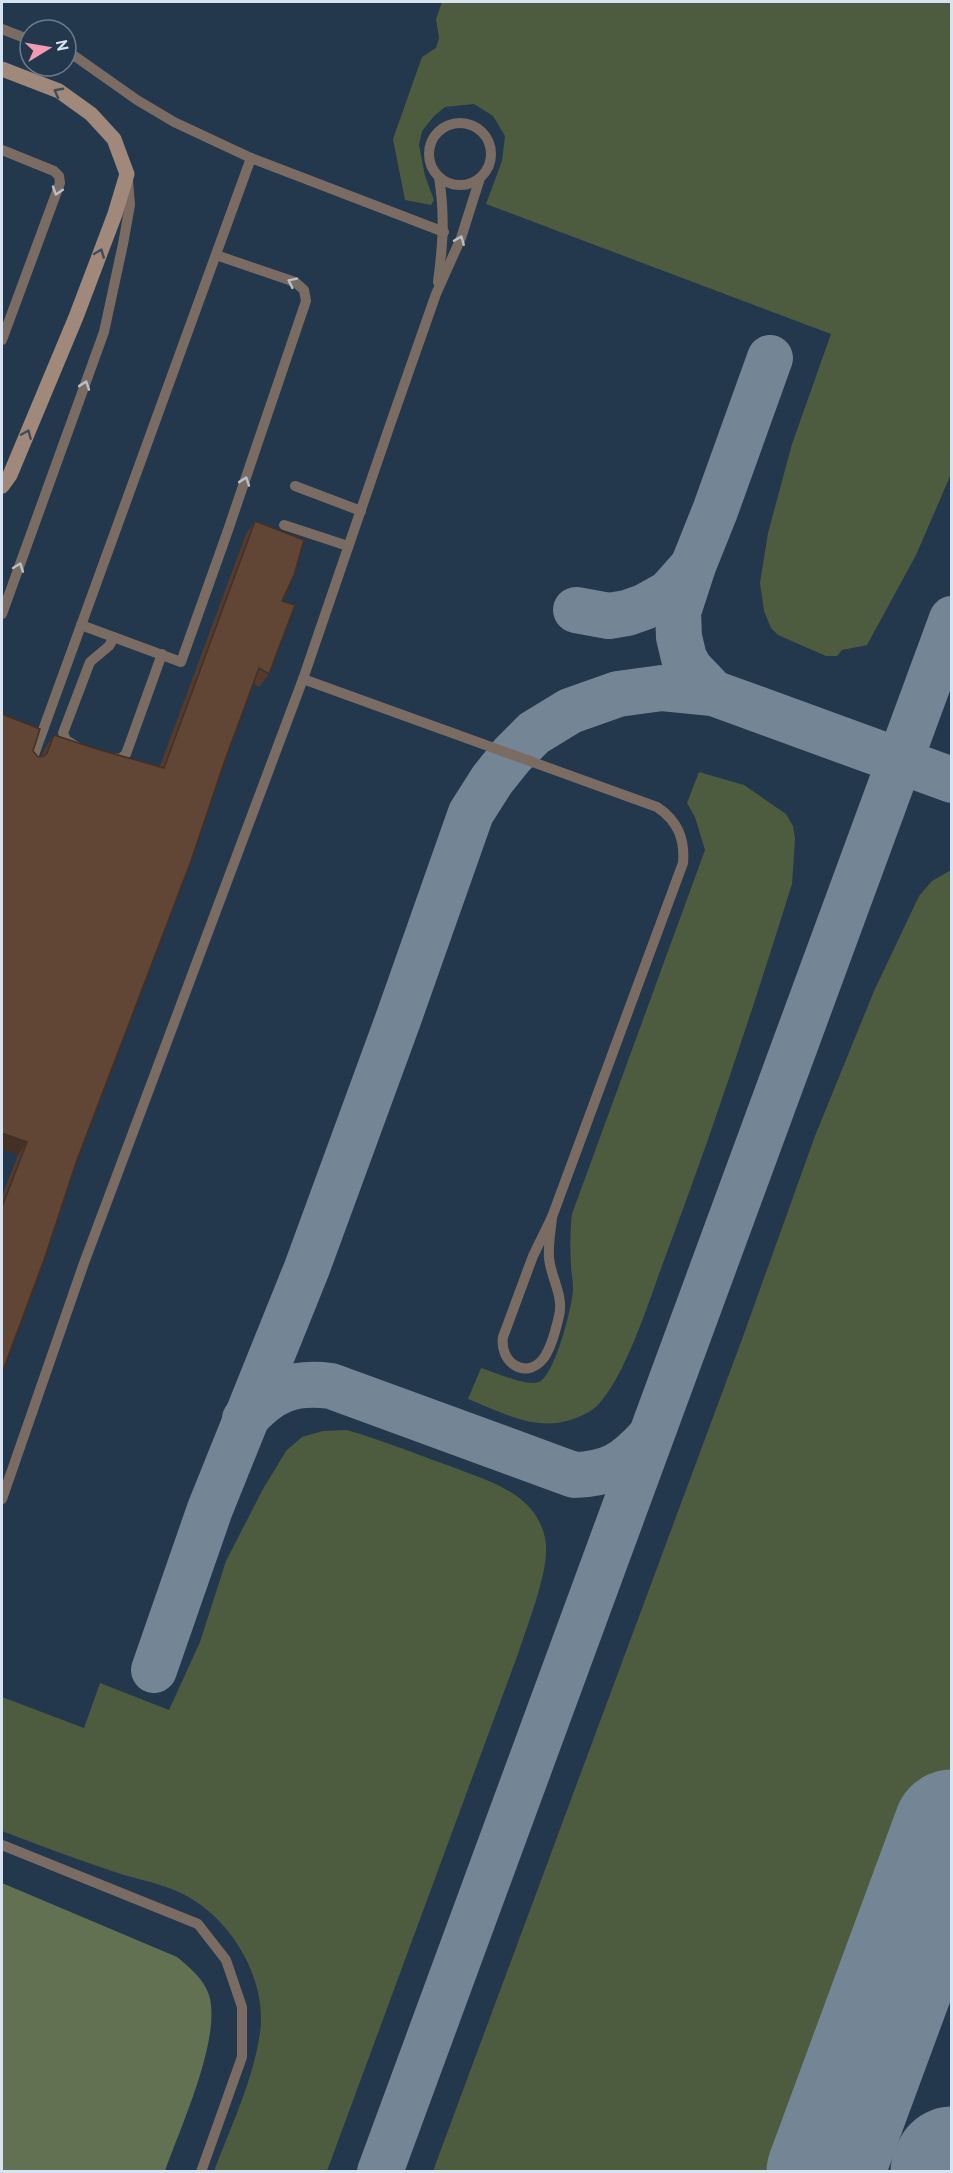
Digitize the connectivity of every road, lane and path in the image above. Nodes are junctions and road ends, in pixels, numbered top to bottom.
1 (2, 29) edge
2 (18, 35) edge
3 (78, 58) edge
4 (3, 71) edge
5 (2, 150) edge
6 (251, 158) junction
7 (127, 174) junction
8 (439, 177) junction
9 (480, 178) junction
10 (444, 232) junction
11 (216, 255) junction
12 (436, 294) junction
13 (2, 340) edge
14 (2, 486) edge
15 (295, 486) dead end
16 (361, 511) junction
17 (284, 525) dead end
18 (348, 546) junction
19 (2, 614) edge
20 (81, 625) junction
21 (114, 637) junction
22 (162, 654) junction
23 (303, 679) junction
24 (31, 762) edge
25 (552, 1217) junction
26 (2, 1499) edge
27 (2, 1845) edge
28 (201, 2172) edge

1 - 2 lane
3 - 6 lane
7 -> 4 main road
5 -> 13 lane
6 - 10 lane
6 - 11 lane
14 -> 7 main road
19 -> 7 lane
8 - 9 lane
8 - 9 lane
8 - 10 lane
12 -> 9 lane
10 - 12 lane
11 - 20 lane
22 -> 11 lane
12 - 16 lane
15 - 16 lane
16 - 18 lane
17 - 18 lane
18 - 23 lane
20 - 21 lane
20 - 24 lane
21 - 22 lane
21 - 22 lane
23 - 25 lane
23 - 26 lane
25 - 25 lane
27 - 28 lane

